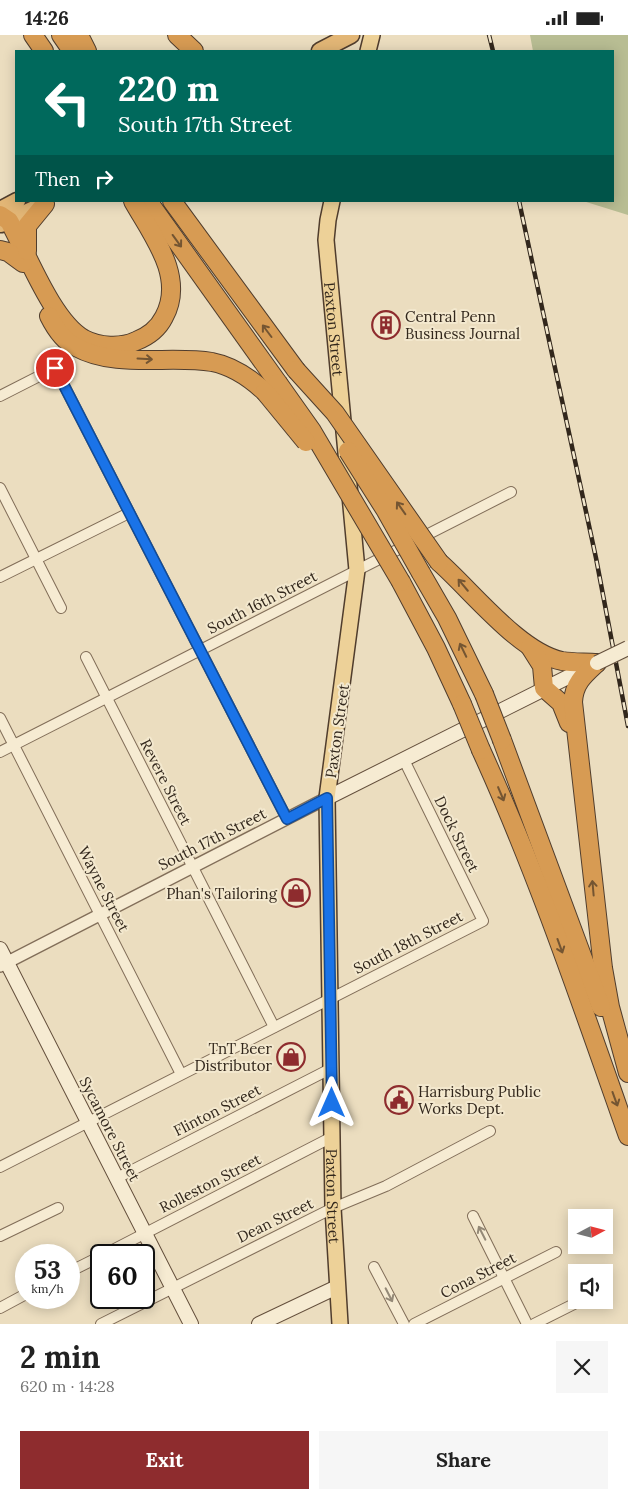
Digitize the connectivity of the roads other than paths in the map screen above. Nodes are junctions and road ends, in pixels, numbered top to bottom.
1 (33, 35) edge
2 (61, 35) edge
3 (79, 35) edge
4 (177, 35) edge
5 (190, 35) edge
6 (351, 35) edge
7 (363, 35) edge
8 (372, 35) edge
9 (43, 50) edge
10 (71, 50) edge
11 (86, 50) edge
12 (200, 50) edge
13 (201, 50) edge
14 (322, 50) edge
15 (344, 50) edge
16 (368, 50) edge
17 (16, 202) edge
18 (134, 202) edge
19 (149, 202) edge
20 (173, 202) edge
21 (332, 202) edge
22 (48, 203) edge
23 (2, 220) edge
24 (0, 250) edge
25 (25, 258) junction
26 (296, 370) junction
27 (272, 387) junction
28 (0, 396) edge
29 (0, 488) edge
30 (511, 492) dead end
31 (129, 513) junction
32 (36, 559) junction
33 (357, 570) junction
34 (0, 577) edge
35 (61, 608) dead end
36 (525, 641) junction
37 (628, 648) edge
38 (200, 651) junction
39 (86, 657) dead end
40 (597, 663) junction
41 (544, 688) junction
42 (107, 698) junction
43 (0, 718) edge
44 (14, 745) junction
45 (0, 752) edge
46 (404, 760) junction
47 (583, 775) junction
48 (327, 798) junction
49 (287, 819) junction
50 (193, 867) junction
51 (100, 915) junction
52 (483, 921) joint
53 (0, 949) edge
54 (3, 964) edge
55 (331, 998) junction
56 (274, 1027) junction
57 (332, 1068) junction
58 (628, 1073) edge
59 (181, 1074) junction
60 (628, 1079) edge
61 (88, 1122) junction
62 (490, 1131) dead end
63 (628, 1136) edge
64 (332, 1137) junction
65 (0, 1167) edge
66 (117, 1178) junction
67 (58, 1208) dead end
68 (333, 1208) junction
69 (473, 1216) dead end
70 (145, 1233) junction
71 (0, 1236) edge
72 (124, 1244) edge
73 (556, 1253) dead end
74 (374, 1267) dead end
75 (504, 1278) junction
76 (336, 1287) junction
77 (172, 1288) junction
78 (15, 1300) edge
79 (0, 1307) edge
80 (568, 1307) edge
81 (102, 1324) edge
82 (191, 1324) edge
83 (259, 1324) edge
84 (340, 1324) edge
85 (404, 1324) edge
86 (414, 1324) edge
87 (527, 1324) edge
88 (534, 1324) edge

1 - 9 highway
2 - 10 highway
3 - 11 highway
4 - 12 highway
5 - 13 highway
6 - 14 highway
7 - 15 highway
8 - 16 main road
17 - 23 highway
18 - 25 highway
19 -> 27 highway
26 -> 20 highway
21 - 33 main road, Paxton Street
22 - 23 highway
22 - 25 highway
23 - 25 highway
24 - 25 highway
25 -> 27 highway
36 -> 26 highway, bridge
60 -> 26 highway, bridge
27 -> 63 highway, bridge
28 - 31 street
29 - 32 street
30 - 33 street, South 16th Street
31 - 32 street
31 - 38 street
32 - 34 street
32 - 35 street
33 - 38 street, South 16th Street
33 - 48 main road, Paxton Street
36 - 40 highway
36 - 41 highway
37 - 40 main road, South 17th Street, bridge
38 - 42 street, South 16th Street
38 - 49 street
39 - 42 street, Revere Street
40 - 41 main road, South 17th Street
40 - 47 highway
41 - 46 main road, South 17th Street
41 - 47 highway
42 - 44 street, South 16th Street
42 - 50 street, Revere Street
43 - 44 street, Wayne Street
44 - 45 street, South 16th Street
44 - 51 street, Wayne Street
46 - 48 main road, South 17th Street
46 - 52 street, Dock Street
58 -> 47 highway
48 - 49 street, South 17th Street
48 - 55 main road, Paxton Street
49 - 50 street, South 17th Street
50 - 51 street, South 17th Street
50 - 56 street, Revere Street
51 - 54 street, South 17th Street
51 - 59 street, Wayne Street
52 - 55 street, South 18th Street
53 - 54 main road, Sycamore Street
54 - 61 main road, Sycamore Street
55 - 56 street, South 18th Street
55 - 57 main road, Paxton Street
56 - 59 street, South 18th Street
57 - 64 main road, Paxton Street
57 - 66 street, Flinton Street
59 - 61 street, South 18th Street
61 - 65 street, South 18th Street
61 - 66 main road, Sycamore Street
62 - 68 street, Dean Street
64 - 68 main road, Paxton Street
64 - 70 street, Rolleston Street
66 - 70 main road, Sycamore Street
67 - 71 street
68 - 76 main road, Paxton Street
68 - 77 street, Dean Street
75 -> 69 street
70 - 72 street, Rolleston Street
70 - 77 main road, Sycamore Street
73 - 75 street, Cona Street
74 -> 85 street
75 - 86 street, Cona Street
75 - 87 street
76 - 83 main road
76 - 84 main road, Paxton Street
77 - 81 street, Dean Street
77 - 82 main road, Sycamore Street
78 - 79 street
80 - 88 street

